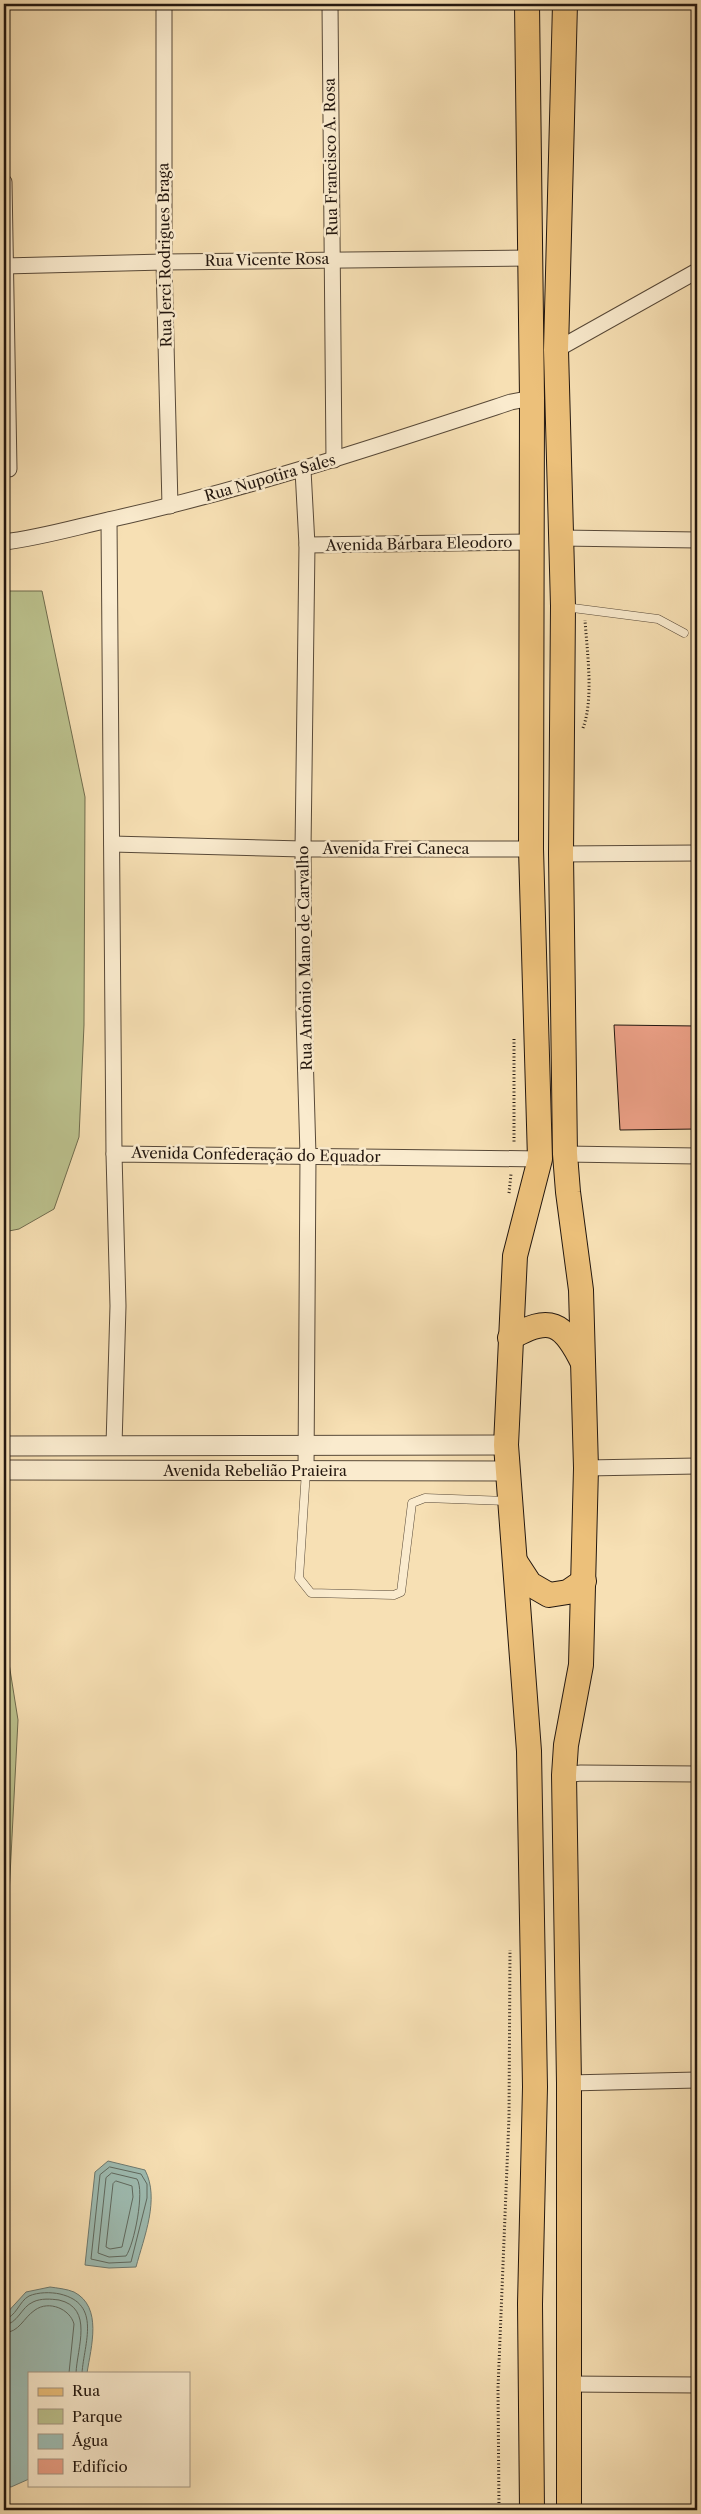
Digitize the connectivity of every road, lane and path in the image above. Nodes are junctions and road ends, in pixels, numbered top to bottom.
1 (164, 4) edge
2 (330, 4) edge
3 (527, 4) edge
4 (565, 4) edge
5 (4, 182) edge
6 (531, 258) junction
7 (332, 259) junction
8 (164, 262) junction
9 (5, 266) edge
10 (697, 271) edge
11 (556, 350) junction
12 (532, 398) junction
13 (334, 460) junction
14 (9, 469) dead end
15 (302, 470) junction
16 (170, 506) junction
17 (109, 520) junction
18 (561, 538) junction
19 (697, 540) edge
20 (4, 542) edge
21 (532, 542) junction
22 (307, 545) junction
23 (563, 606) junction
24 (684, 633) dead end
25 (112, 844) junction
26 (303, 849) junction
27 (531, 849) junction
28 (697, 853) edge
29 (561, 854) junction
30 (114, 1154) junction
31 (565, 1154) junction
32 (308, 1155) junction
33 (697, 1156) edge
34 (540, 1159) junction
35 (510, 1338) junction
36 (584, 1364) junction
37 (114, 1445) junction
38 (139, 1445) junction
39 (307, 1445) junction
40 (506, 1445) junction
41 (4, 1446) edge
42 (697, 1466) edge
43 (586, 1468) junction
44 (4, 1470) edge
45 (140, 1470) junction
46 (306, 1471) junction
47 (507, 1472) junction
48 (509, 1501) junction
49 (514, 1559) junction
50 (584, 1581) junction
51 (697, 1774) edge
52 (564, 1775) junction
53 (697, 2080) edge
54 (569, 2083) junction
55 (568, 2384) junction
56 (697, 2385) edge
57 (532, 2510) edge
58 (569, 2510) edge

1 - 8 street, Rua Jerci Rodrigues Braga
2 - 7 street, Rua Francisco A. Rosa
3 - 6 main road
4 - 11 main road
5 - 9 street
6 - 7 street, Rua Vicente Rosa
6 - 12 main road
7 - 8 street, Rua Vicente Rosa
7 - 13 street, Rua Francisco A. Rosa
8 - 9 street, Rua Vicente Rosa
8 - 16 street, Rua Jerci Rodrigues Braga
9 - 14 street
10 - 11 street
11 - 18 main road
12 - 13 street, Rua Nupotira Sales
12 - 21 main road
13 - 15 street, Rua Nupotira Sales
15 - 16 street, Rua Nupotira Sales
15 - 22 street, Rua Antônio Mano de Carvalho
16 - 17 street, Rua Nupotira Sales
17 - 20 street, Rua Nupotira Sales
17 - 25 street
18 - 19 street
18 - 23 main road
21 - 22 street, Avenida Bárbara Eleodoro
21 - 27 main road
22 - 26 street, Rua Antônio Mano de Carvalho
23 - 24 lane
23 - 29 main road
25 - 26 street, Avenida Frei Caneca
25 - 30 street
26 - 27 street, Avenida Frei Caneca
26 - 32 street, Rua Antônio Mano de Carvalho
27 - 34 main road
28 - 29 street
29 - 31 main road
30 - 32 street, Avenida Confederação do Equador
30 - 37 street, Avenida Confederação do Equador
31 - 33 street
31 - 36 main road
32 - 34 street, Avenida Confederação do Equador
32 - 39 street, Rua Antônio Mano de Carvalho
34 - 35 main road
35 - 36 main road
35 - 40 main road
36 - 43 main road
37 - 38 street, Avenida Rebelião Praieira
37 - 41 street, Avenida Rebelião Praieira
38 - 39 street, Avenida Rebelião Praieira
38 - 45 street
39 - 40 street, Avenida Rebelião Praieira
39 - 46 street, Rua Antônio Mano de Carvalho
40 - 47 main road
42 - 43 street
43 - 50 main road
44 - 45 street, Avenida Rebelião Praieira
45 - 46 street, Avenida Rebelião Praieira
46 - 47 street, Avenida Rebelião Praieira
46 - 48 lane
47 - 48 main road
48 - 49 main road
49 - 50 main road
49 - 57 main road
50 - 52 main road
51 - 52 street
52 - 54 main road
53 - 54 street
54 - 55 main road
55 - 56 street
55 - 58 main road

